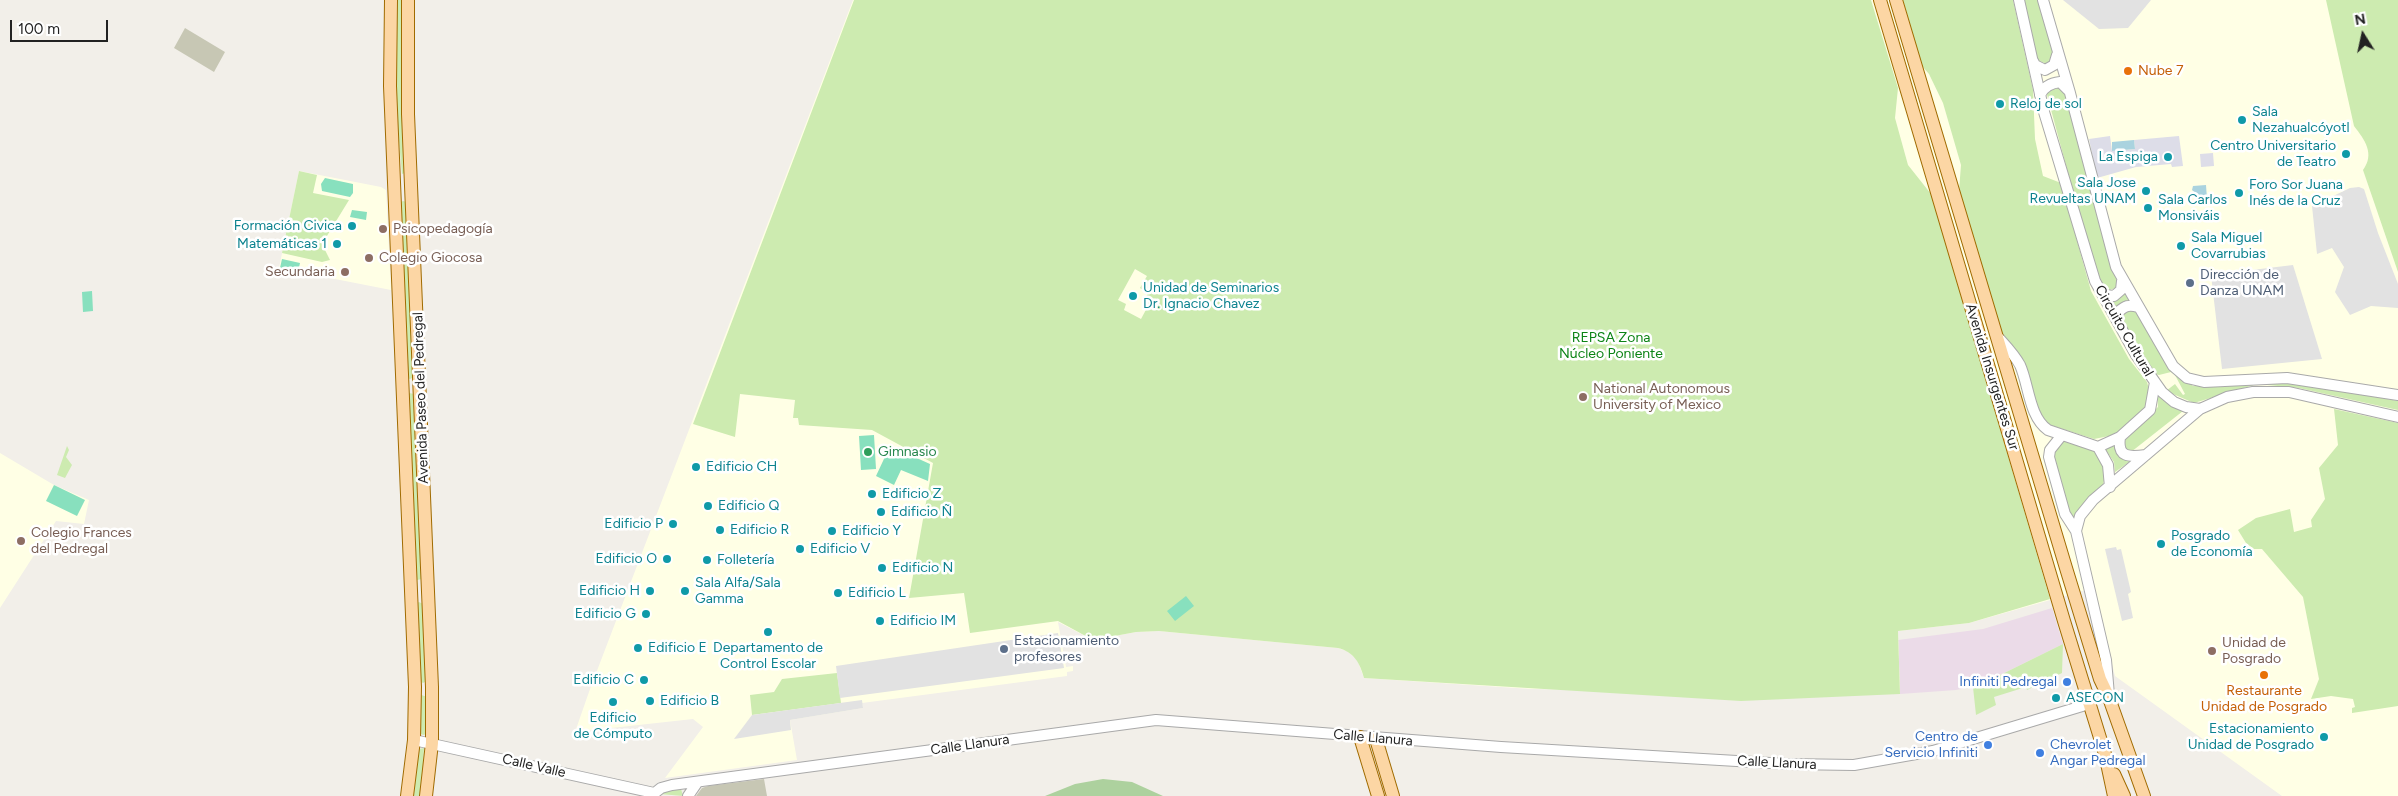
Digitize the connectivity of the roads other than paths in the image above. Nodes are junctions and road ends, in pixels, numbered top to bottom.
1 (391, 0) edge
2 (408, 0) edge
3 (1880, 0) edge
4 (1896, 0) edge
5 (2019, 0) edge
6 (2043, 0) edge
7 (2057, 55) junction
8 (2032, 60) junction
9 (2070, 93) junction
10 (2040, 95) junction
11 (2122, 281) junction
12 (2099, 289) junction
13 (2138, 307) junction
14 (2119, 326) junction
15 (1994, 334) junction
16 (2155, 382) junction
17 (2398, 395) edge
18 (2200, 409) junction
19 (2398, 417) edge
20 (2062, 435) junction
21 (2120, 437) junction
22 (2098, 447) junction
23 (2146, 455) junction
24 (2110, 487) junction
25 (2076, 531) junction
26 (432, 687) junction
27 (415, 688) junction
28 (2110, 698) junction
29 (2090, 704) junction
30 (1360, 737) junction
31 (1376, 739) junction
32 (414, 740) junction
33 (432, 743) junction
34 (2126, 751) junction
35 (2105, 754) junction
36 (1384, 766) junction
37 (1370, 769) junction
38 (697, 783) junction
39 (652, 794) edge
40 (407, 796) edge
41 (426, 796) edge
42 (688, 796) edge
43 (1378, 796) edge
44 (1393, 796) edge
45 (2114, 796) edge
46 (2124, 796) edge
47 (2136, 796) edge
48 (2144, 796) edge

1 - 27 main road, Avenida Paseo del Pedregal
2 - 26 main road, Avenida Paseo del Pedregal
3 - 29 main road, Avenida Insurgentes Sur
4 - 15 main road, Avenida Insurgentes Sur
5 - 8 street, Circuito Cultural
6 - 7 street, Circuito Cultural
7 - 8 street
7 - 9 street, Circuito Cultural
8 - 10 street, Circuito Cultural
9 - 10 street
9 - 11 street, Circuito Cultural
10 - 12 street, Circuito Cultural
11 - 12 street
11 - 13 street, Circuito Cultural
12 - 14 street, Circuito Cultural
13 - 14 street
13 - 17 street, Circuito Cultural
14 - 16 street, Circuito Cultural
15 - 20 street
15 - 28 main road, Avenida Insurgentes Sur
16 - 18 street, Circuito Cultural
16 - 21 street
18 - 19 street
18 - 23 street
20 - 22 street
20 - 25 street
21 - 22 street
21 - 23 street
22 - 24 street
23 - 24 street
24 - 25 street
25 - 28 street
26 - 27 main road
26 - 33 main road, Avenida Paseo del Pedregal
27 - 32 main road, Avenida Paseo del Pedregal
28 - 34 main road, Avenida Insurgentes Sur
29 - 31 street, Calle Llanura
29 - 35 main road, Avenida Insurgentes Sur
30 - 31 street, Calle Llanura
30 - 37 main road
30 - 38 street, Calle Llanura
31 - 36 main road
32 - 33 street, Calle Valle
32 - 40 main road, Avenida Paseo del Pedregal
33 - 39 street, Calle Valle
33 - 41 main road, Avenida Paseo del Pedregal
34 - 47 main road, Avenida Insurgentes Sur
34 - 48 main road, Avenida Insurgentes Sur
35 - 45 main road, Avenida Insurgentes Sur
35 - 46 main road, Avenida Insurgentes Sur
36 - 37 main road
36 - 44 main road
37 - 43 main road
38 - 39 street, Calle Llanura
38 - 42 street

